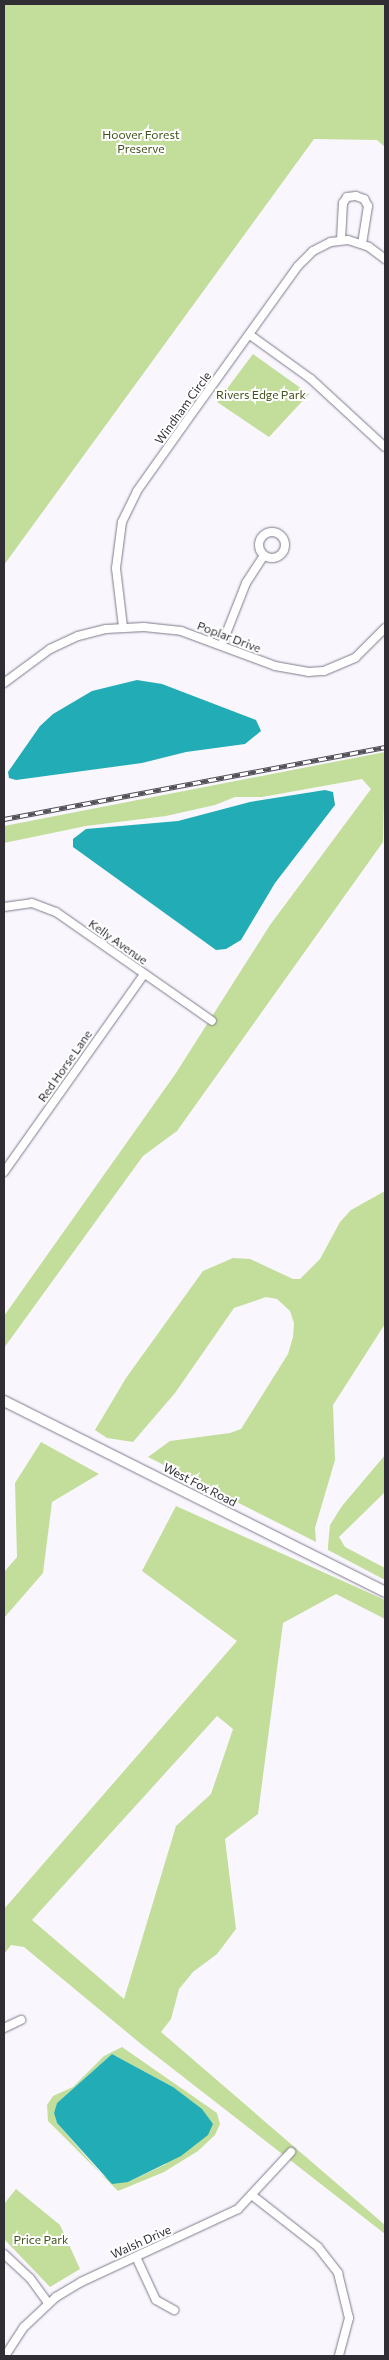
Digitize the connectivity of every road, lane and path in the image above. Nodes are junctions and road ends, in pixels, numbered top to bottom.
1 (341, 240) junction
2 (362, 244) junction
3 (385, 259) edge
4 (250, 335) junction
5 (385, 447) edge
6 (264, 555) dead end
7 (122, 627) junction
8 (385, 628) edge
9 (222, 644) junction
10 (4, 684) edge
11 (4, 907) edge
12 (144, 974) junction
13 (212, 1021) dead end
14 (4, 1172) edge
15 (4, 1401) edge
16 (385, 1592) edge
17 (21, 2020) dead end
18 (4, 2028) edge
19 (291, 2152) dead end
20 (254, 2196) junction
21 (4, 2254) edge
22 (136, 2256) junction
23 (48, 2303) junction
24 (174, 2310) dead end
25 (5, 2356) edge
26 (338, 2356) edge

1 - 2 street
1 - 2 street
1 - 4 street, Windham Circle
2 - 3 street
4 - 5 street
4 - 7 street, Windham Circle
6 - 9 street
7 - 9 street, Poplar Drive
7 - 10 street, Poplar Drive
8 - 9 street, Poplar Drive
11 - 12 street, Kelly Avenue
12 - 13 street, Kelly Avenue
12 - 14 street, Red Horse Lane
15 - 16 street, West Fox Road
17 - 18 street
19 - 20 street, Walsh Drive
20 - 22 street, Walsh Drive
20 - 26 street
21 - 23 street
22 - 23 street, Walsh Drive
22 - 24 street
23 - 25 street, Walsh Drive

